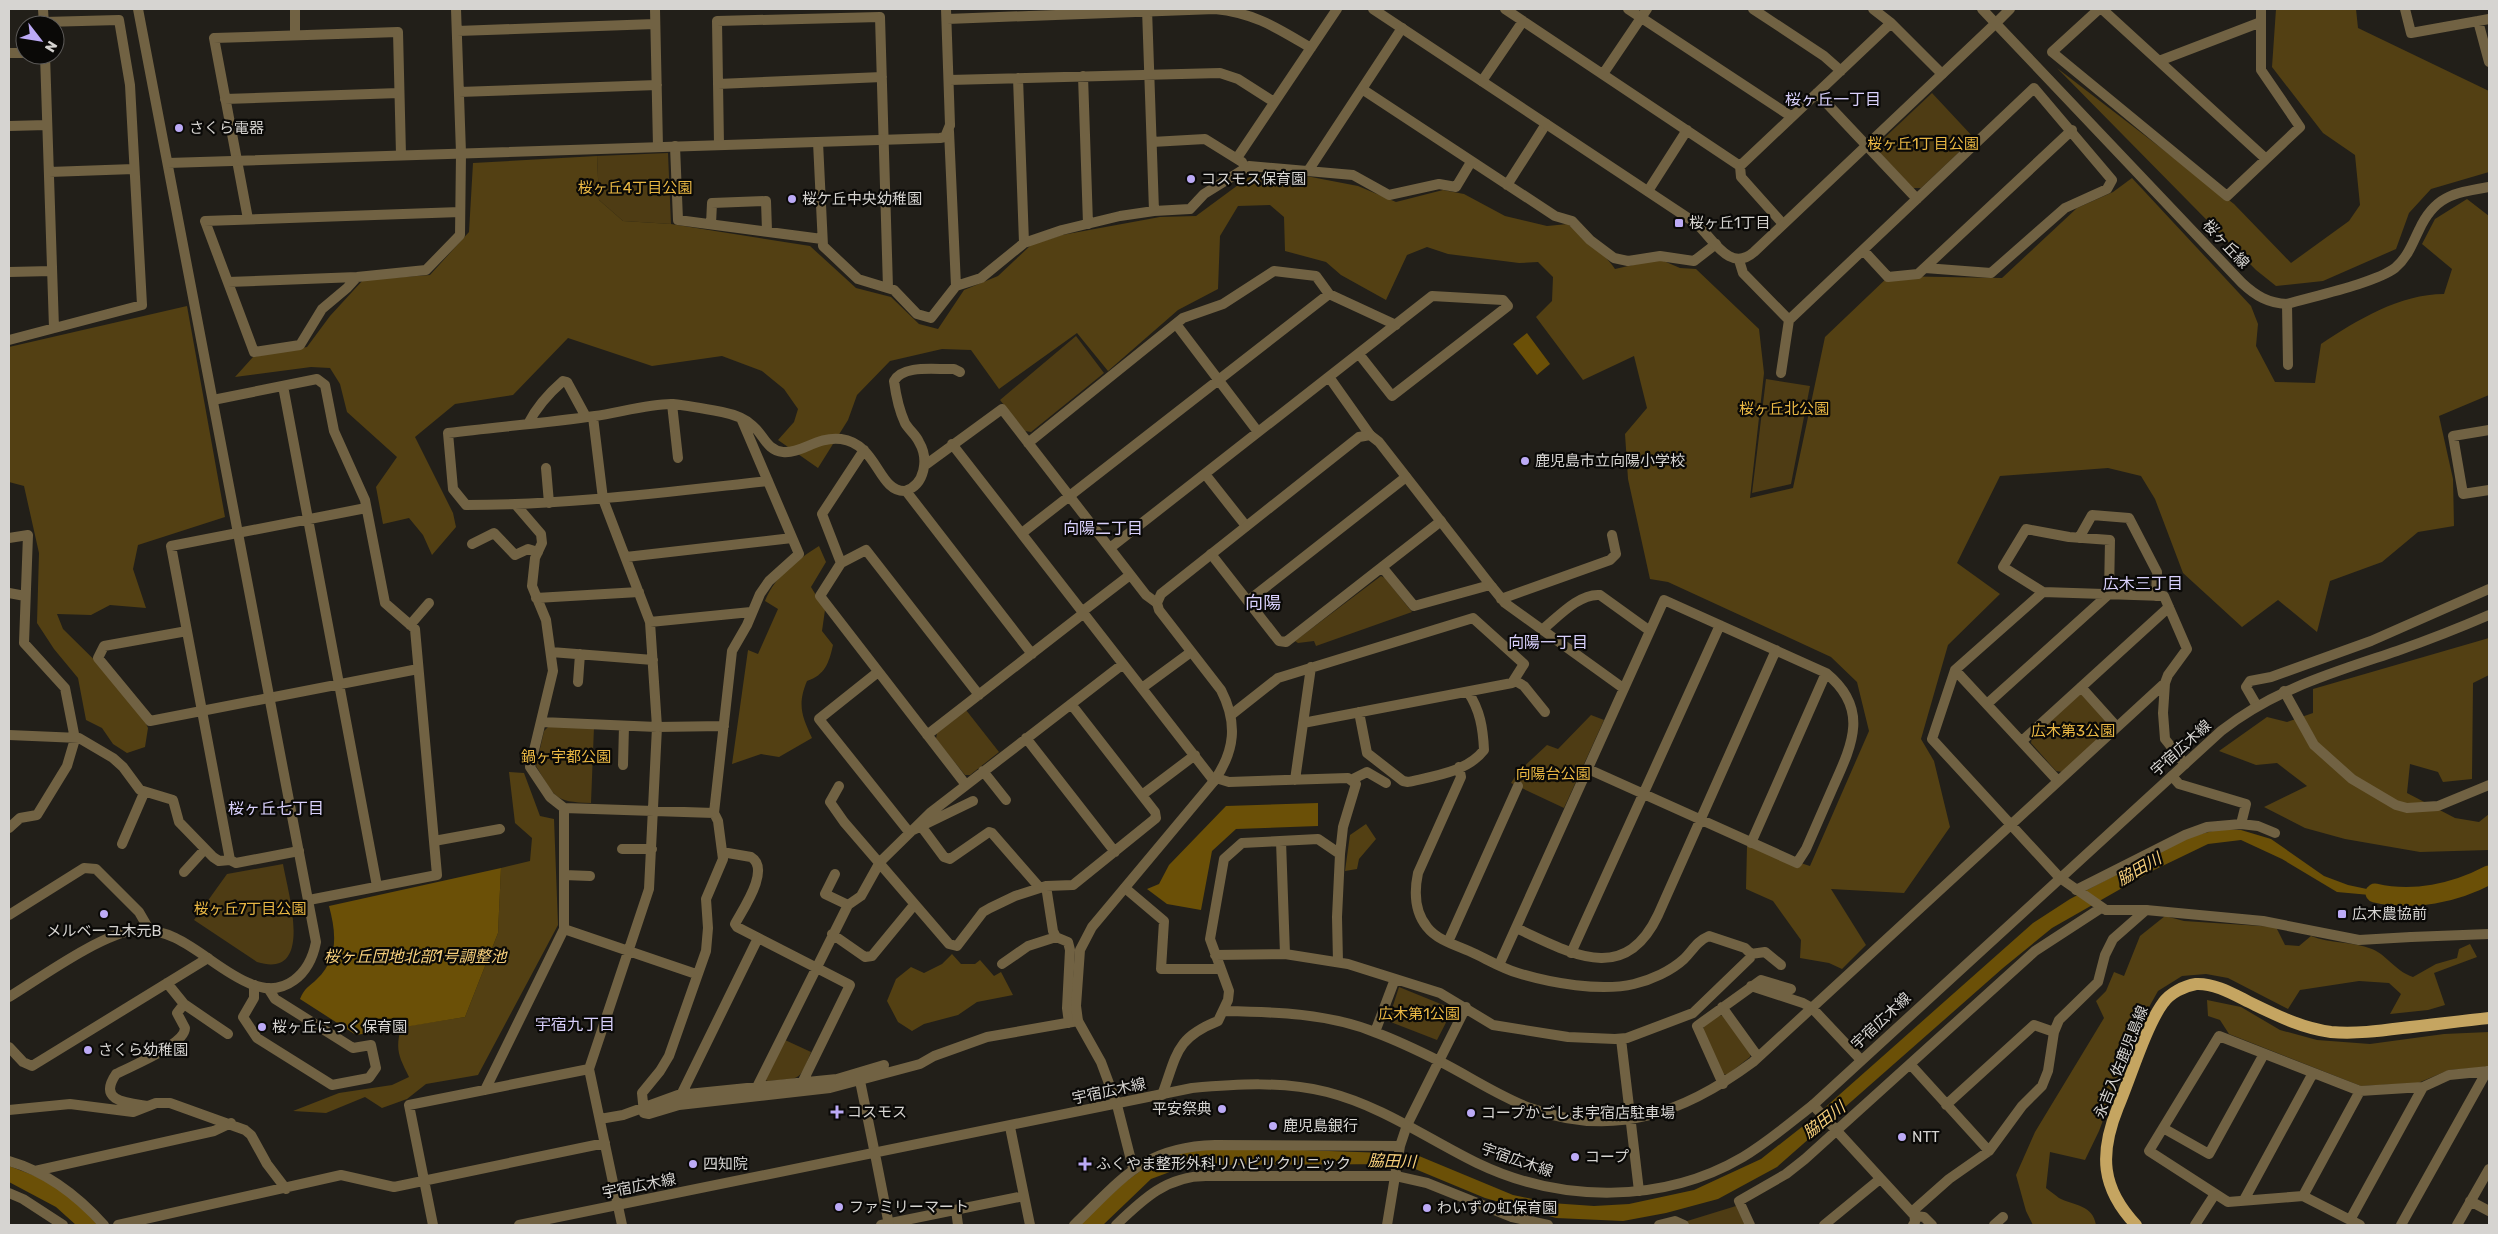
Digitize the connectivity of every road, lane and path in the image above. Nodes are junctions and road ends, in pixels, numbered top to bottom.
1 (138, 9) edge
2 (295, 9) edge
3 (456, 9) edge
4 (654, 9) edge
5 (1147, 9) edge
6 (1337, 9) edge
7 (1373, 9) edge
8 (1505, 9) edge
9 (1628, 9) edge
10 (1753, 9) edge
11 (1874, 9) edge
12 (1982, 9) edge
13 (2010, 9) edge
14 (2100, 9) edge
15 (2261, 9) edge
16 (2405, 9) edge
17 (1644, 13) edge
18 (799, 14) edge
19 (946, 14) edge
20 (2489, 19) edge
21 (1523, 21) junction
22 (65, 22) edge
23 (2261, 22) junction
24 (2478, 22) junction
25 (1891, 23) junction
26 (1996, 23) junction
27 (655, 24) junction
28 (1402, 28) junction
29 (457, 31) junction
30 (295, 35) junction
31 (1311, 48) junction
32 (2159, 61) junction
33 (2489, 62) edge
34 (45, 65) edge
35 (1841, 71) junction
36 (1149, 74) junction
37 (1603, 74) junction
38 (1942, 74) junction
39 (882, 76) junction
40 (1083, 76) junction
41 (1018, 78) junction
42 (949, 80) junction
43 (1482, 81) junction
44 (657, 84) junction
45 (718, 84) junction
46 (1362, 89) junction
47 (459, 92) junction
48 (399, 93) junction
49 (1817, 93) junction
50 (225, 99) junction
51 (1274, 102) junction
52 (1792, 117) junction
53 (1546, 124) junction
54 (47, 125) junction
55 (9, 126) edge
56 (950, 128) junction
57 (1687, 130) junction
58 (2072, 130) junction
59 (883, 140) junction
60 (818, 142) junction
61 (1152, 142) junction
62 (1866, 144) junction
63 (720, 145) junction
64 (675, 146) junction
65 (658, 147) junction
66 (461, 153) junction
67 (401, 155) junction
68 (1237, 158) junction
69 (2266, 159) junction
70 (237, 160) junction
71 (1472, 162) junction
72 (168, 163) junction
73 (1249, 166) junction
74 (1740, 166) junction
75 (134, 169) junction
76 (1308, 171) junction
77 (48, 172) junction
78 (1507, 185) junction
79 (2489, 187) edge
80 (1648, 191) junction
81 (1917, 199) junction
82 (1154, 211) junction
83 (460, 212) junction
84 (248, 220) junction
85 (711, 224) junction
86 (1088, 224) junction
87 (1783, 224) junction
88 (767, 231) junction
89 (822, 239) junction
90 (1024, 243) junction
91 (1716, 244) junction
92 (1863, 250) junction
93 (1739, 260) junction
94 (1925, 268) junction
95 (52, 271) junction
96 (9, 272) edge
97 (357, 276) junction
98 (228, 282) junction
99 (956, 286) junction
100 (888, 288) junction
101 (1329, 294) junction
102 (2287, 304) junction
103 (1789, 320) junction
104 (1176, 324) junction
105 (1396, 325) junction
106 (54, 328) junction
107 (9, 340) edge
108 (1359, 354) junction
109 (2288, 365) dead end
110 (960, 372) dead end
111 (1781, 373) dead end
112 (1329, 377) junction
113 (1218, 380) junction
114 (283, 386) junction
115 (213, 400) junction
116 (672, 404) junction
117 (589, 417) junction
118 (741, 418) junction
119 (528, 424) junction
120 (2489, 430) edge
121 (1258, 432) junction
122 (1370, 435) junction
123 (1028, 443) junction
124 (952, 444) junction
125 (864, 450) junction
126 (678, 458) dead end
127 (924, 466) junction
128 (546, 468) dead end
129 (1205, 474) junction
130 (1406, 477) junction
131 (768, 481) junction
132 (2489, 490) edge
133 (906, 491) junction
134 (1069, 497) junction
135 (604, 499) junction
136 (549, 503) junction
137 (516, 505) junction
138 (366, 508) junction
139 (308, 520) junction
140 (1440, 521) junction
141 (1246, 526) junction
142 (238, 533) junction
143 (1022, 533) junction
144 (1612, 535) dead end
145 (9, 538) edge
146 (792, 538) junction
147 (2079, 538) junction
148 (472, 544) dead end
149 (1110, 548) junction
150 (538, 552) junction
151 (1211, 554) junction
152 (626, 557) junction
153 (841, 563) junction
154 (1382, 567) junction
155 (1130, 575) junction
156 (1491, 586) junction
157 (2489, 589) edge
158 (639, 592) junction
159 (2043, 592) junction
160 (9, 593) edge
161 (2108, 594) junction
162 (25, 596) junction
163 (2156, 596) junction
164 (536, 598) junction
165 (1502, 599) junction
166 (1248, 601) junction
167 (429, 603) dead end
168 (1157, 603) junction
169 (2169, 607) junction
170 (751, 612) junction
171 (1083, 612) junction
172 (2489, 615) edge
173 (650, 622) junction
174 (410, 625) junction
175 (1720, 625) junction
176 (1542, 630) junction
177 (186, 631) junction
178 (1650, 631) junction
179 (1776, 650) junction
180 (551, 652) junction
181 (1191, 652) junction
182 (580, 654) junction
183 (1032, 654) junction
184 (653, 660) junction
185 (1123, 664) junction
186 (1312, 668) junction
187 (418, 669) junction
188 (1956, 670) junction
189 (878, 672) junction
190 (1826, 673) junction
191 (1514, 680) junction
192 (578, 682) dead end
193 (2165, 683) junction
194 (339, 684) junction
195 (2081, 687) junction
196 (1142, 688) junction
197 (1623, 688) junction
198 (2284, 691) junction
199 (1468, 692) junction
200 (979, 695) junction
201 (270, 697) junction
202 (1071, 704) junction
203 (1987, 704) junction
204 (2256, 706) junction
205 (202, 711) junction
206 (1360, 712) junction
207 (1545, 712) dead end
208 (1231, 715) junction
209 (541, 722) junction
210 (1303, 723) junction
211 (624, 726) junction
212 (724, 726) junction
213 (658, 727) junction
214 (2117, 727) junction
215 (9, 735) edge
216 (927, 735) junction
217 (1026, 738) junction
218 (75, 739) junction
219 (2022, 741) junction
220 (1195, 755) junction
221 (2185, 764) junction
222 (623, 765) dead end
223 (1459, 767) junction
224 (1588, 769) junction
225 (983, 772) junction
226 (2172, 776) junction
227 (1216, 779) junction
228 (1295, 780) junction
229 (1352, 780) junction
230 (2058, 781) junction
231 (1386, 783) dead end
232 (966, 785) junction
233 (2489, 785) edge
234 (839, 786) dead end
235 (1518, 786) dead end
236 (144, 793) junction
237 (1643, 794) junction
238 (1142, 795) junction
239 (1006, 800) dead end
240 (973, 801) dead end
241 (564, 808) junction
242 (654, 811) junction
243 (714, 813) junction
244 (1699, 819) junction
245 (2241, 824) junction
246 (2011, 825) junction
247 (921, 826) junction
248 (9, 828) edge
249 (500, 829) dead end
250 (909, 832) junction
251 (2276, 833) dead end
252 (434, 841) junction
253 (1281, 841) junction
254 (1751, 842) junction
255 (122, 844) dead end
256 (622, 848) dead end
257 (205, 849) junction
258 (652, 849) junction
259 (299, 851) junction
260 (722, 852) junction
261 (1114, 852) junction
262 (1340, 854) junction
263 (230, 860) junction
264 (880, 862) junction
265 (184, 872) dead end
266 (835, 874) dead end
267 (564, 875) junction
268 (590, 876) dead end
269 (2060, 878) junction
270 (378, 886) junction
271 (1043, 887) junction
272 (1125, 888) junction
273 (2078, 891) junction
274 (308, 900) junction
275 (848, 905) junction
276 (914, 905) junction
277 (2101, 908) junction
278 (2146, 910) junction
279 (9, 915) edge
280 (1516, 928) junction
281 (564, 929) junction
282 (150, 931) junction
283 (832, 934) junction
284 (2489, 934) edge
285 (1056, 937) junction
286 (758, 938) junction
287 (1448, 942) junction
288 (629, 952) junction
289 (1571, 953) junction
290 (1285, 954) junction
291 (1751, 954) junction
292 (1215, 955) junction
293 (208, 958) junction
294 (1338, 962) junction
295 (1002, 964) dead end
296 (1499, 965) junction
297 (1781, 965) dead end
298 (815, 967) junction
299 (1221, 969) junction
300 (696, 974) junction
301 (1395, 979) junction
302 (167, 983) junction
303 (254, 985) junction
304 (1751, 986) junction
305 (268, 988) junction
306 (1791, 990) dead end
307 (9, 997) edge
308 (184, 1004) junction
309 (1466, 1007) junction
310 (1722, 1007) junction
311 (1812, 1008) junction
312 (1224, 1011) junction
313 (2489, 1018) edge
314 (1074, 1022) junction
315 (1375, 1032) junction
316 (2054, 1032) junction
317 (228, 1034) dead end
318 (1621, 1039) junction
319 (9, 1047) edge
320 (2264, 1054) junction
321 (1758, 1057) junction
322 (1438, 1060) junction
323 (1861, 1060) junction
324 (1910, 1064) junction
325 (884, 1065) dead end
326 (589, 1069) junction
327 (2488, 1071) edge
328 (2314, 1072) junction
329 (860, 1081) junction
330 (802, 1082) junction
331 (1722, 1084) junction
332 (757, 1087) junction
333 (2422, 1087) junction
334 (485, 1090) junction
335 (2360, 1091) junction
336 (681, 1095) junction
337 (1162, 1095) junction
338 (1117, 1105) junction
339 (1946, 1105) junction
340 (148, 1106) junction
341 (642, 1108) junction
342 (1815, 1108) junction
343 (9, 1110) edge
344 (1630, 1118) junction
345 (600, 1119) junction
346 (232, 1123) junction
347 (1407, 1125) junction
348 (1010, 1127) junction
349 (2163, 1128) junction
350 (1834, 1129) junction
351 (605, 1144) junction
352 (1400, 1149) junction
353 (1989, 1151) junction
354 (874, 1154) junction
355 (9, 1161) edge
356 (1133, 1168) junction
357 (2489, 1169) edge
358 (34, 1171) junction
359 (1396, 1174) junction
360 (1880, 1179) junction
361 (425, 1181) junction
362 (286, 1189) junction
363 (1639, 1191) junction
364 (9, 1193) edge
365 (2215, 1194) junction
366 (1024, 1196) junction
367 (2303, 1196) junction
368 (2244, 1200) junction
369 (2470, 1201) junction
370 (618, 1205) junction
371 (956, 1210) junction
372 (2489, 1210) edge
373 (2003, 1218) dead end
374 (2350, 1220) junction
375 (1914, 1221) edge
376 (63, 1225) edge
377 (104, 1225) edge
378 (118, 1225) edge
379 (433, 1225) edge
380 (519, 1225) edge
381 (622, 1225) edge
382 (886, 1225) edge
383 (958, 1225) edge
384 (1030, 1225) edge
385 (1074, 1225) edge
386 (1116, 1225) edge
387 (1387, 1225) edge
388 (1548, 1225) edge
389 (1659, 1225) edge
390 (1684, 1225) edge
391 (1750, 1225) edge
392 (1824, 1225) edge
393 (1932, 1225) edge
394 (1994, 1225) edge
395 (2136, 1225) edge
396 (2195, 1225) edge
397 (2360, 1225) edge
398 (2401, 1225) edge
399 (2457, 1225) edge

1 - 72 street
2 - 30 street
3 - 29 street
4 - 27 street
5 - 19 street
5 - 31 street
5 - 36 street
6 - 31 street
7 - 28 street
8 - 21 street
9 - 17 street
10 - 35 street
11 - 25 street
12 - 26 street, 桜ヶ丘線
13 - 26 street
14 - 32 street
14 - 69 street
15 - 23 street
16 - 24 street
17 - 37 street
17 - 52 street
18 - 39 street
18 - 45 street
19 - 42 street
20 - 24 street
21 - 37 street
21 - 43 street
22 - 75 street
23 - 32 street
23 - 69 street
24 - 33 street
25 - 35 street
25 - 38 street
26 - 38 street
26 - 102 street, 桜ヶ丘線
27 - 29 street
27 - 44 street
28 - 43 street
28 - 46 street
29 - 47 street
30 - 48 street
30 - 50 street
31 - 51 street
32 - 69 street
34 - 54 street
35 - 49 street
36 - 40 street
36 - 51 street
36 - 61 street
37 - 57 street
38 - 62 street
39 - 45 street
39 - 59 street
40 - 41 street
40 - 86 street
41 - 42 street
41 - 90 street
42 - 56 street
43 - 53 street
44 - 47 street
44 - 65 street
45 - 63 street
46 - 71 street
46 - 76 street
47 - 66 street
48 - 50 street
48 - 67 street
49 - 52 street
49 - 62 street
50 - 70 street
51 - 68 street
52 - 74 street
53 - 78 street
53 - 80 street
54 - 55 street
54 - 77 street
56 - 59 street
56 - 99 street
57 - 74 street
57 - 80 street
58 - 81 street
58 - 94 street
58 - 94 street
59 - 60 street
59 - 100 street
60 - 63 street
60 - 89 street
61 - 68 street
61 - 82 street
62 - 81 street
62 - 87 street
63 - 64 street
64 - 65 street
64 - 85 street
65 - 66 street
66 - 67 street
66 - 83 street
67 - 70 street
68 - 73 street
70 - 72 street
70 - 84 street
71 - 76 street
71 - 78 street
72 - 115 street
73 - 76 street
73 - 82 street
74 - 87 street
75 - 77 street
75 - 106 street
77 - 95 street
78 - 91 street
79 - 102 street, 桜ヶ丘線
80 - 91 street
81 - 92 street
82 - 86 street
83 - 84 street
83 - 97 street
84 - 98 street
85 - 88 street
85 - 88 street
86 - 90 street
87 - 93 street
88 - 89 street
89 - 100 street
90 - 99 street
91 - 93 street
92 - 94 street
92 - 103 street
93 - 103 street
95 - 96 street
95 - 106 street
97 - 98 street
97 - 98 street
99 - 100 street
101 - 104 street
101 - 105 street
101 - 113 street
102 - 109 street
103 - 111 street
104 - 113 street
104 - 123 street
105 - 108 street
105 - 108 street
106 - 107 street
108 - 112 street
110 - 127 street
112 - 121 street
112 - 122 street
113 - 121 street
113 - 134 street
114 - 115 street
114 - 138 street
114 - 139 street
115 - 142 street
116 - 117 street
116 - 118 street
116 - 126 street
117 - 119 street
117 - 119 street
117 - 135 street
118 - 125 street
118 - 131 street
119 - 137 street
120 - 132 street
121 - 129 street
122 - 130 street
122 - 141 street
123 - 124 street
123 - 134 street
124 - 127 street
124 - 143 street
125 - 133 street
125 - 153 street
127 - 133 street
128 - 136 street
129 - 141 street
129 - 149 street
130 - 140 street
130 - 166 street
131 - 135 street
131 - 146 street
133 - 183 street
134 - 143 street
134 - 149 street
135 - 136 street
135 - 152 street
136 - 137 street
137 - 150 street
138 - 139 street
138 - 174 street
139 - 142 street
139 - 194 street
140 - 154 street
140 - 156 street
141 - 151 street
142 - 177 street
142 - 201 street
143 - 171 street
144 - 165 street
145 - 162 street
146 - 152 street
146 - 170 street
147 - 159 street
147 - 161 street
147 - 163 street
148 - 150 street
149 - 155 street
150 - 164 street
151 - 166 street
151 - 168 street
152 - 158 street
153 - 189 street
153 - 200 street
154 - 156 street
154 - 166 street
155 - 168 street
155 - 171 street
156 - 165 street
157 - 204 street
158 - 164 street
158 - 173 street
159 - 161 street
159 - 188 street
160 - 162 street
161 - 163 street
161 - 203 street
162 - 218 street
163 - 169 street
164 - 180 street
165 - 176 street
167 - 174 street
168 - 181 street
169 - 193 street
169 - 195 street
170 - 173 street
170 - 212 street
171 - 183 street
171 - 185 street
172 - 198 street, 宇宿広木線
173 - 184 street
174 - 187 street
175 - 178 street
175 - 179 street
175 - 237 street
176 - 178 street
176 - 197 street
177 - 205 street
177 - 205 street
178 - 197 street
179 - 190 street
179 - 244 street
180 - 182 street
180 - 209 street
181 - 196 street
181 - 208 street
182 - 184 street
182 - 192 street
183 - 200 street
184 - 213 street
185 - 196 street
185 - 202 street
186 - 191 street
186 - 208 street
186 - 210 street
187 - 194 street
187 - 252 street
188 - 203 street
188 - 246 street
189 - 216 street
189 - 250 street
190 - 254 street
190 - 254 street
191 - 199 street
191 - 207 street
193 - 214 street
193 - 221 street
194 - 201 street
194 - 270 street
195 - 214 street
195 - 219 street
196 - 220 street
197 - 224 street
198 - 204 street, 宇宿広木線
198 - 233 street
199 - 206 street
199 - 223 street
200 - 216 street
201 - 205 street
201 - 259 street
202 - 217 street
202 - 238 street
203 - 219 street
204 - 221 street, 宇宿広木線
205 - 263 street
206 - 210 street
206 - 223 street
208 - 227 street
209 - 211 street
209 - 241 street
210 - 228 street
211 - 213 street
211 - 222 street
212 - 213 street
212 - 243 street
213 - 242 street
214 - 230 street
215 - 218 street
216 - 232 street
217 - 225 street
217 - 261 street
218 - 236 street
218 - 248 street
219 - 230 street
220 - 227 street
220 - 238 street
221 - 226 street, 宇宿広木線
223 - 287 street
224 - 237 street
224 - 280 street
225 - 232 street
225 - 239 street
226 - 245 street
226 - 269 street, 宇宿広木線
227 - 228 street
227 - 272 street
228 - 229 street
229 - 231 street
229 - 262 street
230 - 246 street
232 - 250 street
234 - 264 street
235 - 287 street
236 - 255 street
236 - 257 street
237 - 244 street
237 - 289 street
238 - 261 street
240 - 247 street
241 - 242 street
241 - 267 street
242 - 243 street
242 - 258 street
243 - 260 street
244 - 254 street
244 - 289 street
245 - 251 street
245 - 273 street
246 - 269 street
246 - 311 street
247 - 250 street
247 - 271 street
249 - 252 street
250 - 264 street
252 - 270 street
253 - 262 street
253 - 290 street
253 - 292 street
256 - 258 street
257 - 263 street
257 - 265 street
258 - 288 street
259 - 263 street
259 - 274 street
260 - 286 street
260 - 300 street
261 - 271 street
262 - 294 street
264 - 275 street
264 - 276 street
266 - 275 street
267 - 268 street
267 - 281 street
269 - 273 street
269 - 323 street, 宇宿広木線
270 - 274 street
271 - 276 street
271 - 285 street
272 - 299 street
272 - 314 street
273 - 277 street
274 - 305 street
275 - 283 street
276 - 283 street
277 - 278 street
277 - 324 street
278 - 284 street
278 - 316 street
279 - 282 street
280 - 289 street
280 - 296 street
281 - 288 street
281 - 334 street
282 - 293 street
282 - 307 street
283 - 298 street
285 - 295 street
285 - 314 street
286 - 298 street
286 - 336 street
287 - 296 street
288 - 300 street
288 - 326 street
290 - 292 street
290 - 294 street
291 - 296 street
291 - 297 street
291 - 318 street
292 - 299 street
293 - 302 street
293 - 303 street
294 - 301 street
298 - 330 street
298 - 332 street
299 - 312 street
300 - 341 street
301 - 309 street
301 - 315 street
302 - 308 street
302 - 319 street
303 - 305 street
303 - 305 street
304 - 306 street
304 - 310 street
304 - 311 street
308 - 317 street
308 - 340 street
309 - 318 street
309 - 322 street
310 - 321 street
310 - 331 street
311 - 321 street
311 - 323 street
312 - 315 street
312 - 337 street
313 - 395 main road, 永吉入佐鹿児島線
314 - 329 street
314 - 338 street
315 - 322 street
316 - 339 street
316 - 353 street
318 - 344 street
320 - 328 street
320 - 349 street
320 - 349 street
321 - 331 street
322 - 344 street
322 - 347 street
323 - 342 street, 宇宿広木線
324 - 339 street
324 - 350 street
325 - 330 street
326 - 334 street
326 - 345 street
327 - 333 street
327 - 398 street
328 - 335 street
328 - 368 street
329 - 341 street
329 - 354 street
330 - 332 street
331 - 344 street
332 - 336 street
333 - 335 street
333 - 374 street
334 - 361 street
335 - 367 street
336 - 341 street
337 - 338 street, 宇宿広木線
337 - 347 street, 宇宿広木線
338 - 348 street, 宇宿広木線
338 - 356 street
339 - 353 street
340 - 343 street
340 - 346 street
341 - 345 street
342 - 350 street
342 - 363 street, 宇宿広木線
344 - 363 street
345 - 351 street
346 - 358 street
346 - 362 street
347 - 352 street
347 - 363 street, 宇宿広木線
348 - 354 street, 宇宿広木線
348 - 366 street
349 - 365 street
350 - 360 street
350 - 391 street
351 - 361 street
351 - 370 street
352 - 356 street
352 - 359 street
353 - 375 street
354 - 370 street, 宇宿広木線
354 - 382 street
355 - 358 street
356 - 385 street
357 - 369 street
358 - 377 street
359 - 386 street
359 - 387 street
359 - 388 street
360 - 375 street
360 - 392 street
361 - 362 street
361 - 379 street
362 - 378 street
364 - 376 street
365 - 368 street
365 - 396 street
366 - 371 street
366 - 384 street
367 - 368 street
367 - 374 street
369 - 372 street
369 - 399 street
370 - 380 street, 宇宿広木線
370 - 381 street
371 - 382 street
371 - 383 street
373 - 394 street
374 - 397 street
375 - 393 street
389 - 390 street

